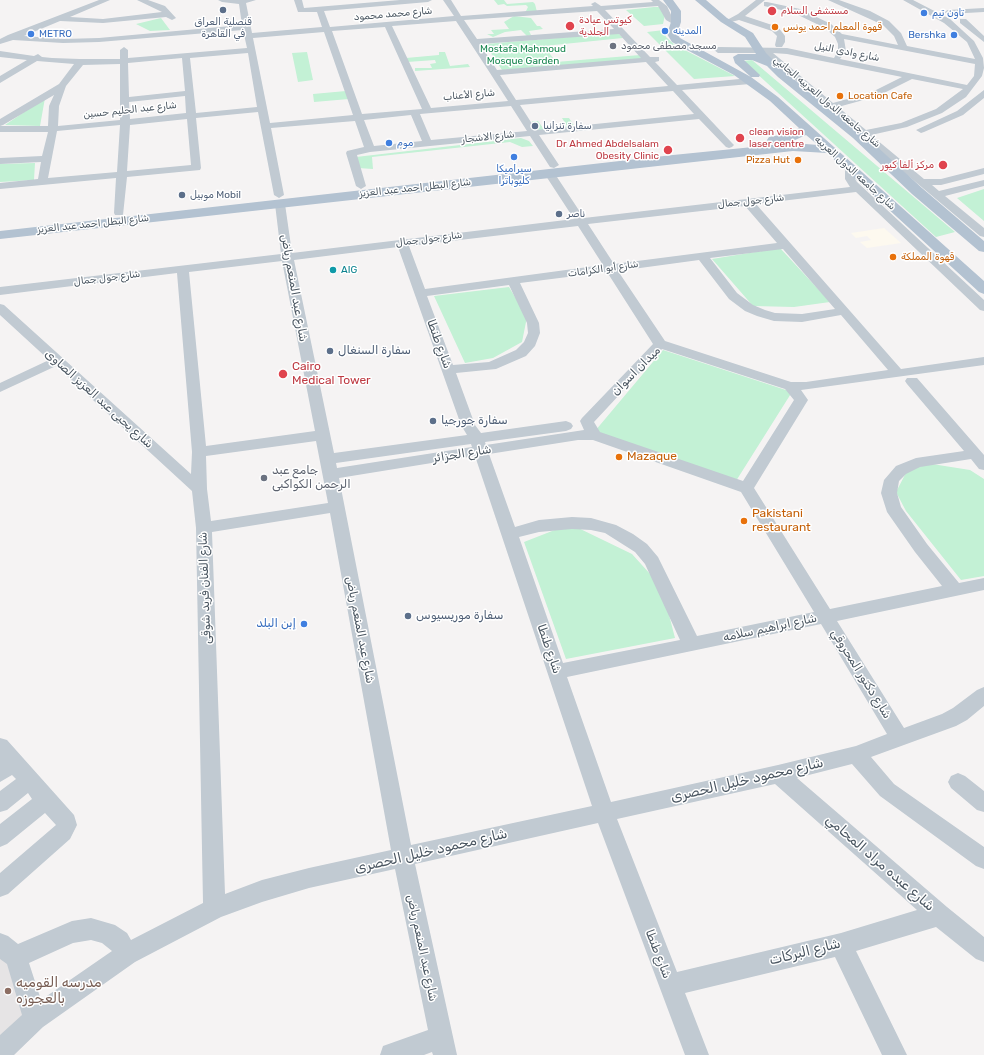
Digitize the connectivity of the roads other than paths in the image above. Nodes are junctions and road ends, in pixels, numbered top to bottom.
1 (106, 0) edge
2 (141, 0) edge
3 (222, 0) edge
4 (252, 0) edge
5 (298, 0) edge
6 (428, 0) edge
7 (447, 0) edge
8 (700, 0) edge
9 (907, 0) edge
10 (921, 0) edge
11 (661, 1) edge
12 (766, 1) edge
13 (830, 1) edge
14 (242, 2) junction
15 (601, 5) edge
16 (319, 9) junction
17 (984, 10) edge
18 (948, 12) junction
19 (965, 12) junction
20 (169, 14) junction
21 (984, 14) edge
22 (973, 15) junction
23 (58, 18) junction
24 (459, 18) junction
25 (960, 19) junction
26 (388, 25) junction
27 (746, 28) junction
28 (327, 30) junction
29 (620, 31) junction
30 (248, 32) junction
31 (181, 33) junction
32 (12, 37) junction
33 (843, 37) junction
34 (124, 38) junction
35 (984, 40) edge
36 (63, 41) junction
37 (0, 42) edge
38 (474, 42) junction
39 (779, 45) junction
40 (976, 46) edge
41 (688, 47) junction
42 (904, 48) junction
43 (788, 49) junction
44 (251, 50) junction
45 (718, 50) junction
46 (759, 51) junction
47 (0, 54) edge
48 (186, 55) junction
49 (838, 57) junction
50 (35, 59) junction
51 (660, 59) junction
52 (648, 60) junction
53 (123, 61) junction
54 (80, 62) junction
55 (980, 62) junction
56 (771, 64) junction
57 (494, 73) junction
58 (911, 76) junction
59 (748, 79) junction
60 (0, 80) edge
61 (686, 85) junction
62 (62, 86) junction
63 (674, 86) junction
64 (971, 87) junction
65 (190, 93) junction
66 (984, 93) edge
67 (768, 94) junction
68 (695, 96) dead end
69 (124, 100) junction
70 (513, 102) junction
71 (827, 107) junction
72 (263, 108) junction
73 (427, 110) junction
74 (414, 112) junction
75 (192, 115) junction
76 (702, 116) junction
77 (358, 117) junction
78 (125, 122) junction
79 (0, 123) edge
80 (266, 126) junction
81 (805, 127) junction
82 (895, 127) junction
83 (0, 129) edge
84 (53, 129) junction
85 (533, 132) junction
86 (866, 139) junction
87 (887, 140) dead end
88 (789, 143) junction
89 (428, 144) junction
90 (729, 145) junction
91 (370, 149) junction
92 (830, 150) junction
93 (47, 159) junction
94 (0, 161) edge
95 (551, 169) junction
96 (850, 169) junction
97 (984, 171) edge
98 (122, 175) junction
99 (922, 182) junction
100 (42, 183) junction
101 (984, 183) edge
102 (0, 186) edge
103 (361, 186) junction
104 (858, 189) junction
105 (937, 195) junction
106 (280, 199) junction
107 (747, 201) junction
108 (119, 213) junction
109 (580, 221) junction
110 (956, 223) junction
111 (0, 225) edge
112 (984, 234) edge
113 (0, 235) edge
114 (927, 238) junction
115 (402, 243) junction
116 (786, 245) junction
117 (978, 255) edge
118 (287, 256) junction
119 (702, 256) junction
120 (610, 268) junction
121 (183, 269) junction
122 (513, 281) junction
123 (984, 289) edge
124 (0, 291) edge
125 (420, 293) junction
126 (984, 307) edge
127 (0, 308) edge
128 (844, 311) junction
129 (660, 344) junction
130 (57, 361) junction
131 (984, 361) edge
132 (448, 370) junction
133 (984, 372) edge
134 (898, 373) junction
135 (912, 382) junction
136 (790, 386) junction
137 (0, 388) edge
138 (801, 400) junction
139 (590, 428) junction
140 (323, 435) junction
141 (479, 445) junction
142 (199, 452) junction
143 (979, 459) edge
144 (329, 467) junction
145 (746, 488) junction
146 (199, 489) junction
147 (337, 508) junction
148 (204, 528) junction
149 (510, 534) junction
150 (984, 584) edge
151 (955, 590) junction
152 (825, 617) junction
153 (691, 644) junction
154 (557, 672) junction
155 (984, 695) edge
156 (900, 738) junction
157 (0, 746) edge
158 (856, 754) junction
159 (7, 767) edge
160 (778, 774) junction
161 (29, 780) junction
162 (958, 782) dead end
163 (2, 798) edge
164 (46, 800) junction
165 (984, 803) edge
166 (604, 812) junction
167 (0, 837) edge
168 (982, 854) edge
169 (403, 857) junction
170 (0, 887) edge
171 (214, 909) junction
172 (939, 915) junction
173 (841, 944) junction
174 (984, 950) edge
175 (8, 951) edge
176 (127, 954) junction
177 (670, 985) junction
178 (35, 1019) junction
179 (443, 1046) edge
180 (0, 1051) edge
181 (392, 1055) edge
182 (697, 1055) edge
183 (895, 1055) edge

1 - 23 street
2 - 20 street
3 - 14 street
4 - 14 street
5 - 16 street
6 - 16 street
7 - 24 street
8 - 27 main road
9 - 40 street
10 - 18 street
11 - 15 street, شارع محمد محمود
11 - 41 main road, شارع جامعه الدول العربيه
12 - 27 street
12 - 33 street
13 - 42 street
14 - 30 street, شارع عبد المنعم رياض
15 - 24 street, شارع محمد محمود
15 - 29 street
15 - 51 street
16 - 28 street
17 - 19 street
18 - 19 street
18 - 25 street
19 - 22 street
20 - 23 street
20 - 31 street
21 - 22 street
22 - 25 street
23 - 32 street
24 - 26 street, شارع محمد محمود
24 - 38 street
25 - 35 street
26 - 28 street, شارع محمد محمود
26 - 73 street
27 - 39 street, شارع وادى النيل
27 - 39 street
27 - 45 main road
27 - 46 main road
28 - 30 street, شارع محمد محمود
28 - 77 street
29 - 38 street
29 - 52 street
30 - 31 street, شارع محمد محمود
30 - 44 street, شارع عبد المنعم رياض
31 - 34 street, شارع محمد محمود
32 - 36 street, شارع محمد محمود
32 - 37 street
33 - 42 street
33 - 49 street
34 - 36 street, شارع محمد محمود
34 - 53 street
35 - 40 street
36 - 50 street
38 - 57 street
39 - 43 street, شارع وادى النيل
40 - 55 street
41 - 45 main road
41 - 59 main road, شارع جامعه الدول العربيه
42 - 55 street
43 - 46 street, شارع وادى النيل
43 - 49 street, شارع وادى النيل
43 - 58 street, شارع وادى النيل
44 - 48 street
44 - 72 street, شارع عبد المنعم رياض
45 - 46 street, شارع وادى النيل
46 - 56 main road
46 - 71 street, شارع جامعه الدول العربيه الجانبي
47 - 50 street
48 - 53 street
48 - 65 street
49 - 64 street, شارع وادى النيل
50 - 54 street
50 - 60 street
51 - 52 street
51 - 61 street
52 - 57 street
52 - 63 street
53 - 54 street
53 - 69 street
54 - 62 street
55 - 64 street
56 - 67 main road
56 - 71 main road
57 - 70 street
58 - 64 street, شارع وادى النيل
58 - 71 street
59 - 61 street
59 - 67 main road, شارع جامعه الدول العربيه
61 - 63 street, شارع الأعناب
61 - 68 street
62 - 79 street
62 - 84 street
63 - 70 street, شارع الأعناب
63 - 76 street
64 - 82 street
65 - 69 street
65 - 75 street
66 - 82 street
67 - 81 main road, شارع جامعه الدول العربيه
69 - 78 street
70 - 73 street, شارع الأعناب
70 - 85 street
71 - 86 main road
72 - 75 street, شارع عبد الحليم حسين
72 - 80 street, شارع عبد المنعم رياض
73 - 74 street, شارع الأعناب
74 - 77 street, شارع الأعناب
74 - 89 street
75 - 78 street, شارع عبد الحليم حسين
75 - 98 street
76 - 85 street, شارع الاشجار
76 - 90 street
77 - 80 street, شارع الأعناب
77 - 91 street
78 - 84 street, شارع عبد الحليم حسين
78 - 98 street
80 - 106 street, شارع عبد المنعم رياض
81 - 88 main road, شارع البطل احمد عبد العزيز
81 - 92 main road, شارع جامعه الدول العربيه
82 - 86 street
83 - 84 street, شارع عبد الحليم حسين
84 - 93 street
85 - 89 street, شارع الاشجار
85 - 95 street
86 - 87 street
86 - 99 street, شارع جامعه الدول العربيه الجانبي
86 - 110 main road
88 - 90 main road, شارع البطل احمد عبد العزيز
88 - 92 main road, شارع البطل احمد عبد العزيز
88 - 95 main road, شارع البطل احمد عبد العزيز
89 - 91 street, شارع الاشجار
90 - 95 main road, شارع البطل احمد عبد العزيز
91 - 103 street, شارع الاشجار
92 - 96 main road, شارع جامعه الدول العربيه
93 - 94 street
93 - 100 street
95 - 103 main road, شارع البطل احمد عبد العزيز
95 - 106 main road, شارع البطل احمد عبد العزيز
95 - 109 street
96 - 104 street
96 - 114 main road, شارع جامعه الدول العربيه
97 - 99 street
98 - 100 street
98 - 108 street
99 - 105 street, شارع جامعه الدول العربيه الجانبي
100 - 102 street
101 - 105 street
103 - 106 main road, شارع البطل احمد عبد العزيز
104 - 107 street, شارع جول جمال
104 - 126 street
105 - 112 street, شارع جامعه الدول العربيه الجانبي
106 - 108 main road, شارع البطل احمد عبد العزيز
106 - 113 main road, شارع البطل احمد عبد العزيز
106 - 118 street, شارع عبد المنعم رياض
107 - 109 street, شارع جول جمال
107 - 116 street
108 - 111 main road, شارع البطل احمد عبد العزيز
109 - 115 street, شارع جول جمال
109 - 120 street
110 - 114 main road
110 - 117 main road
114 - 123 main road, شارع جامعه الدول العربيه
115 - 118 street, شارع جول جمال
115 - 125 street, شارع طنطا
116 - 119 street, شارع أبو الكرامات
116 - 128 street
117 - 123 main road
118 - 121 street, شارع جول جمال
118 - 140 street, شارع عبد المنعم رياض
119 - 120 street, شارع أبو الكرامات
119 - 128 street
120 - 122 street, شارع أبو الكرامات
120 - 129 street
121 - 124 street, شارع جول جمال
121 - 142 street, شارع الفنان فريد شوقى
122 - 125 street, شارع أبو الكرامات
122 - 132 street
125 - 132 street, شارع طنطا
127 - 130 street, شارع يحيى عبد العزيز الصاوى
128 - 134 street
129 - 136 street, ميدان اسوان
129 - 139 street, ميدان اسوان
130 - 137 street
130 - 146 street, شارع يحيى عبد العزيز الصاوى
131 - 134 street
132 - 141 street, شارع طنطا
133 - 135 street
134 - 136 street
135 - 138 street
135 - 143 street
136 - 138 street
138 - 145 street
139 - 141 street, شارع الجزائر
139 - 145 street
140 - 142 street
140 - 144 street, شارع عبد المنعم رياض
141 - 144 street, شارع الجزائر
141 - 149 street, شارع طنطا
142 - 146 street, شارع الفنان فريد شوقى
143 - 151 street
144 - 147 street, شارع عبد المنعم رياض
145 - 152 street, شارع دكتور المحروقي
146 - 148 street, شارع الفنان فريد شوقى
147 - 148 street
147 - 169 street, شارع عبد المنعم رياض
148 - 171 street, شارع الفنان فريد شوقى
149 - 153 street
149 - 154 street, شارع طنطا
150 - 151 street, شارع ابراهيم سلامه
151 - 152 street, شارع ابراهيم سلامه
152 - 153 street, شارع ابراهيم سلامه
152 - 156 street, شارع دكتور المحروقي
153 - 154 street, شارع ابراهيم سلامه
154 - 166 street, شارع طنطا
155 - 156 street, شارع محمود خليل الحصرى
156 - 158 street, شارع محمود خليل الحصرى
157 - 159 street
158 - 160 street, شارع محمود خليل الحصرى
158 - 168 street
159 - 161 street
160 - 166 street, شارع محمود خليل الحصرى
160 - 172 street, شارع عبده مراد المحامي
161 - 163 street
161 - 164 street
162 - 165 street
164 - 167 street
164 - 170 street
166 - 169 street, شارع محمود خليل الحصرى
166 - 177 street, شارع طنطا
169 - 171 street, شارع محمود خليل الحصرى
169 - 179 street, شارع عبد المنعم رياض
171 - 176 street, شارع محمود خليل الحصرى
172 - 173 street, شارع البركات
172 - 174 street, شارع عبده مراد المحامي
173 - 177 street, شارع البركات
173 - 183 street
175 - 176 street
175 - 178 street
176 - 178 street, شارع محمود خليل الحصرى
177 - 182 street, شارع طنطا
178 - 180 street, شارع محمود خليل الحصرى
179 - 181 street

